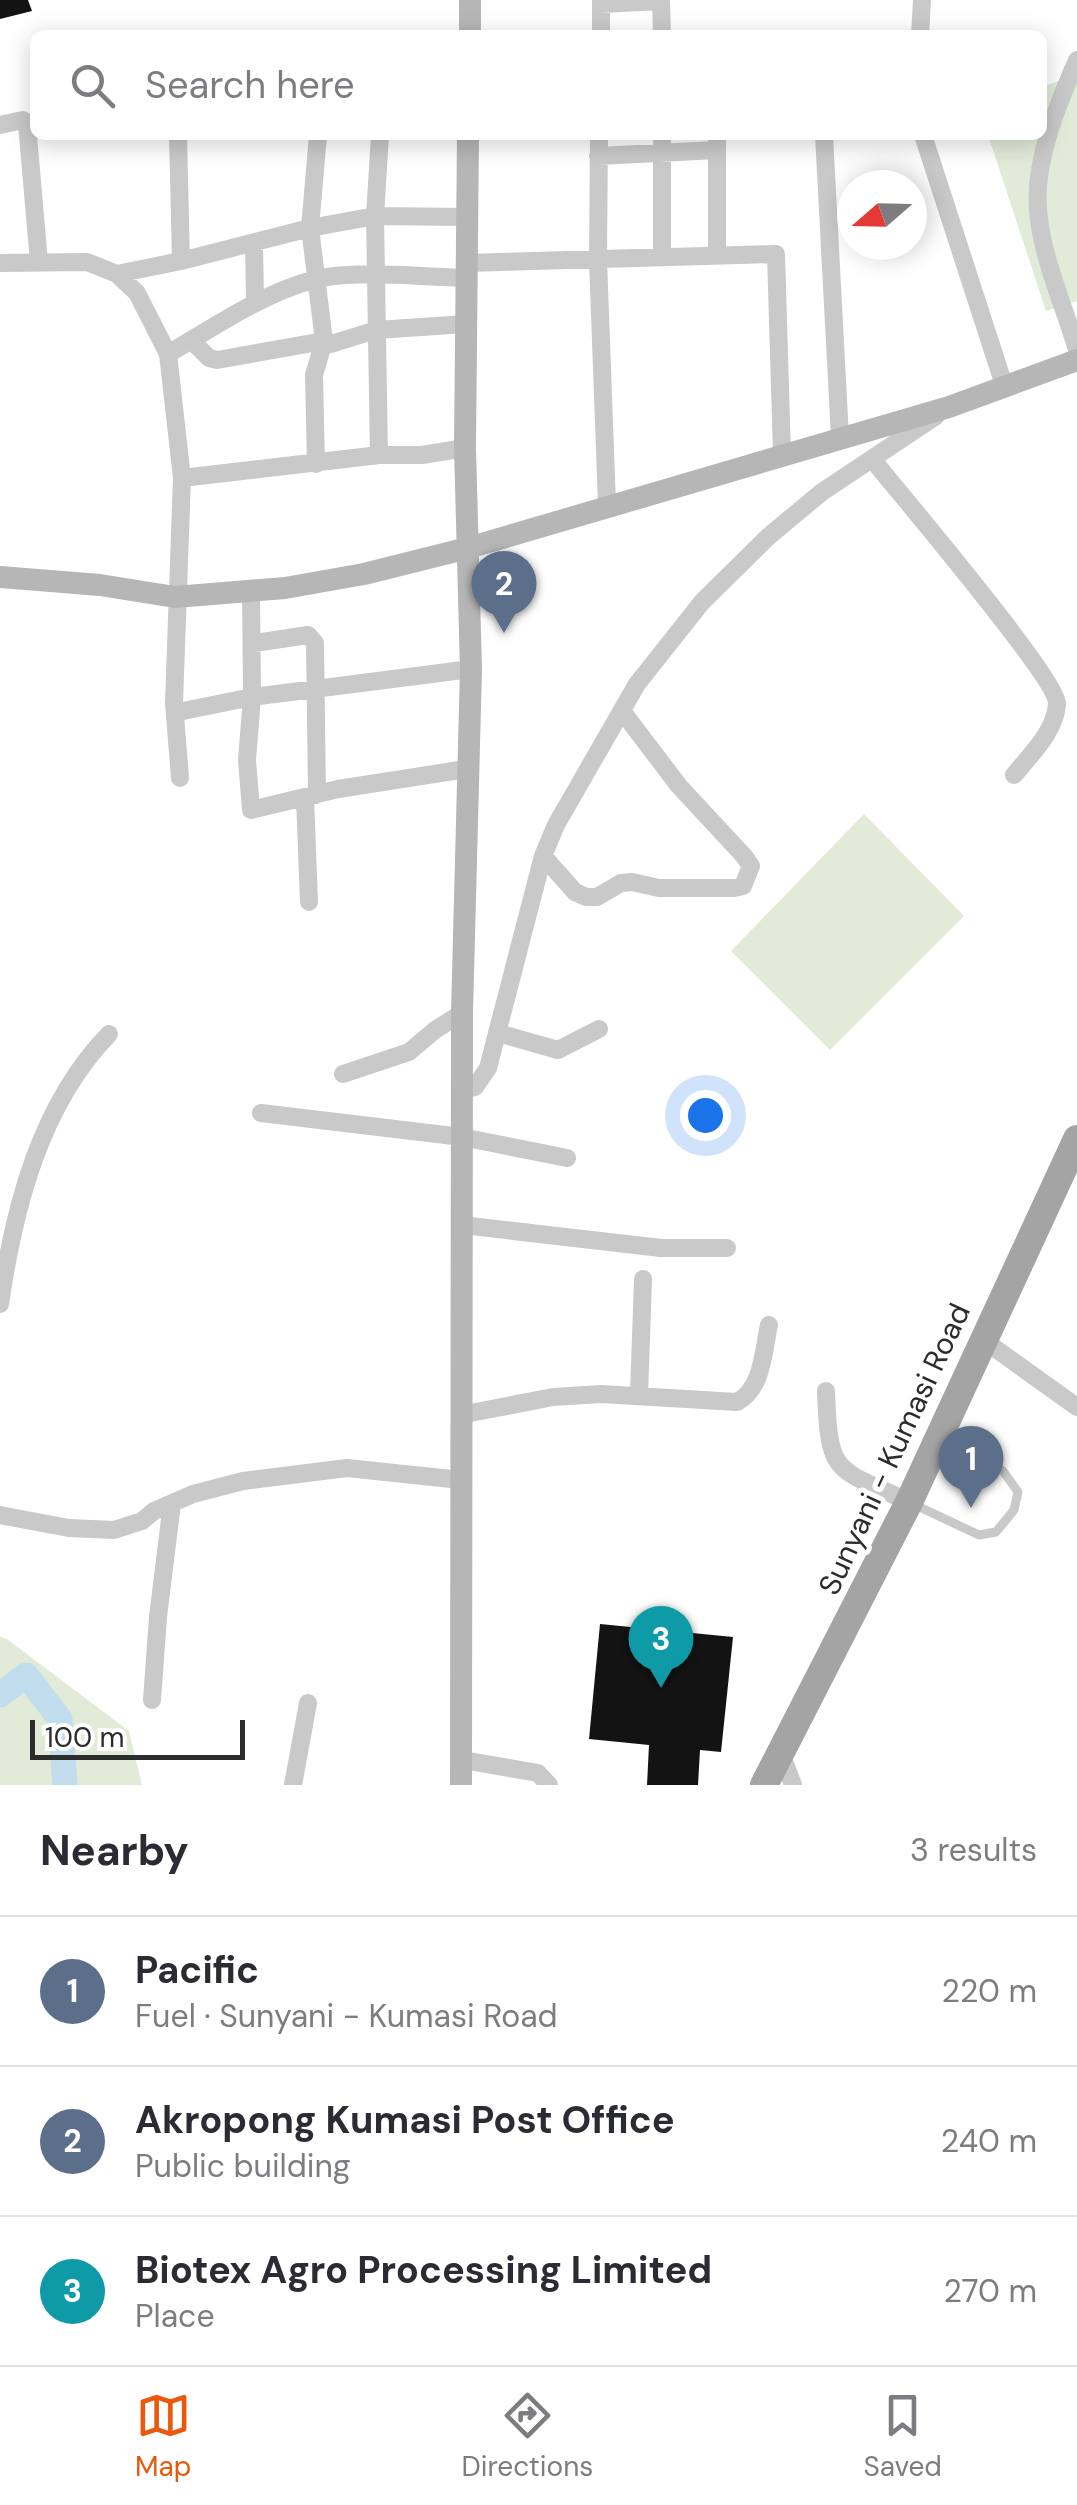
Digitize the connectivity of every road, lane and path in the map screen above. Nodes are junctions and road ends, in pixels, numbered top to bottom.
1 (470, 0) edge
2 (661, 0) edge
3 (922, 0) edge
4 (601, 2) edge
5 (470, 30) edge
6 (600, 30) edge
7 (662, 30) edge
8 (920, 30) edge
9 (1077, 60) edge
10 (0, 126) edge
11 (178, 140) edge
12 (318, 140) edge
13 (380, 140) edge
14 (468, 140) edge
15 (599, 140) edge
16 (824, 140) edge
17 (926, 140) edge
18 (716, 142) edge
19 (662, 143) edge
20 (598, 156) junction
21 (375, 216) junction
22 (468, 217) junction
23 (310, 228) junction
24 (254, 244) junction
25 (718, 254) junction
26 (662, 257) junction
27 (598, 259) junction
28 (39, 262) junction
29 (181, 262) junction
30 (0, 263) edge
31 (467, 271) junction
32 (117, 274) junction
33 (377, 276) junction
34 (316, 279) junction
35 (255, 301) junction
36 (466, 324) junction
37 (376, 330) junction
38 (191, 340) junction
39 (324, 341) junction
40 (1077, 350) edge
41 (168, 354) junction
42 (1077, 360) edge
43 (1004, 385) junction
44 (948, 407) junction
45 (840, 437) junction
46 (465, 448) junction
47 (782, 454) junction
48 (378, 455) junction
49 (872, 459) junction
50 (316, 464) junction
51 (182, 478) junction
52 (607, 505) junction
53 (468, 548) junction
54 (0, 577) edge
55 (251, 590) junction
56 (176, 597) junction
57 (254, 642) junction
58 (471, 669) junction
59 (315, 688) junction
60 (252, 697) junction
61 (177, 710) junction
62 (622, 711) junction
63 (466, 768) junction
64 (1014, 776) dead end
65 (180, 778) dead end
66 (311, 797) junction
67 (542, 856) junction
68 (309, 902) dead end
69 (462, 1014) junction
70 (599, 1029) dead end
71 (498, 1033) junction
72 (110, 1034) dead end
73 (343, 1074) dead end
74 (463, 1090) junction
75 (261, 1113) dead end
76 (462, 1136) junction
77 (1077, 1138) edge
78 (567, 1158) dead end
79 (462, 1224) junction
80 (728, 1248) dead end
81 (643, 1279) dead end
82 (0, 1304) edge
83 (769, 1325) dead end
84 (982, 1339) junction
85 (826, 1392) dead end
86 (639, 1395) junction
87 (1077, 1407) edge
88 (460, 1414) junction
89 (942, 1431) junction
90 (460, 1480) junction
91 (908, 1502) junction
92 (172, 1504) junction
93 (0, 1515) edge
94 (152, 1700) dead end
95 (308, 1703) dead end
96 (781, 1753) junction
97 (463, 1760) junction
98 (293, 1785) edge
99 (461, 1785) edge
100 (549, 1785) edge
101 (764, 1785) edge
102 (792, 1785) edge

1 - 5 street
2 - 4 street
2 - 7 street
3 - 8 street
4 - 6 street
9 - 40 street
10 - 28 street
11 - 29 street
12 - 23 street
13 - 21 street
14 - 22 street
15 - 20 street
16 - 45 street
17 - 43 street
18 - 19 street
18 - 25 street
19 - 20 street
19 - 26 street
20 - 27 street
21 - 22 street
21 - 23 street
21 - 33 street
22 - 31 street
23 - 24 street
23 - 34 street
24 - 29 street
24 - 35 street
25 - 26 street
25 - 47 street
26 - 27 street
27 - 31 street
27 - 52 street
28 - 30 street
28 - 32 street
29 - 32 street
31 - 33 street
31 - 36 street
32 - 41 street
33 - 34 street
33 - 37 street
34 - 35 street
34 - 39 street
35 - 38 street
36 - 37 street
36 - 46 street
37 - 39 street
37 - 48 street
38 - 39 street
38 - 41 street
39 - 50 street
41 - 51 street
42 - 43 street
43 - 44 street
44 - 45 street
44 - 49 street
45 - 47 street
46 - 48 street
46 - 53 street
47 - 52 street
48 - 50 street
49 - 62 street
49 - 64 street
50 - 51 street
51 - 56 street
52 - 53 street
53 - 55 street
53 - 58 street
54 - 56 street
55 - 56 street
55 - 57 street
56 - 61 street
57 - 59 street
57 - 60 street
58 - 59 street
58 - 63 street
59 - 60 street
59 - 66 street
60 - 61 street
60 - 66 street
61 - 65 street
62 - 67 street
62 - 67 street
63 - 66 street
63 - 69 street
66 - 68 street
67 - 71 street
69 - 73 street
69 - 74 street
70 - 71 street
71 - 74 street
72 - 82 street
74 - 76 street
75 - 76 street
76 - 78 street
76 - 79 street
77 - 84 main road, Sunyani - Kumasi Road
79 - 80 street
79 - 88 street
81 - 86 street
83 - 86 street
84 - 87 street
84 - 89 main road, Sunyani - Kumasi Road
85 - 91 street
86 - 88 street
88 - 90 street
89 - 91 main road, Sunyani - Kumasi Road
89 - 91 lane
90 - 92 street
90 - 97 street
91 - 96 main road, Sunyani - Kumasi Road
92 - 93 street
92 - 94 street
95 - 98 street
96 - 101 main road, Sunyani - Kumasi Road
96 - 102 street
97 - 99 street
97 - 100 street

